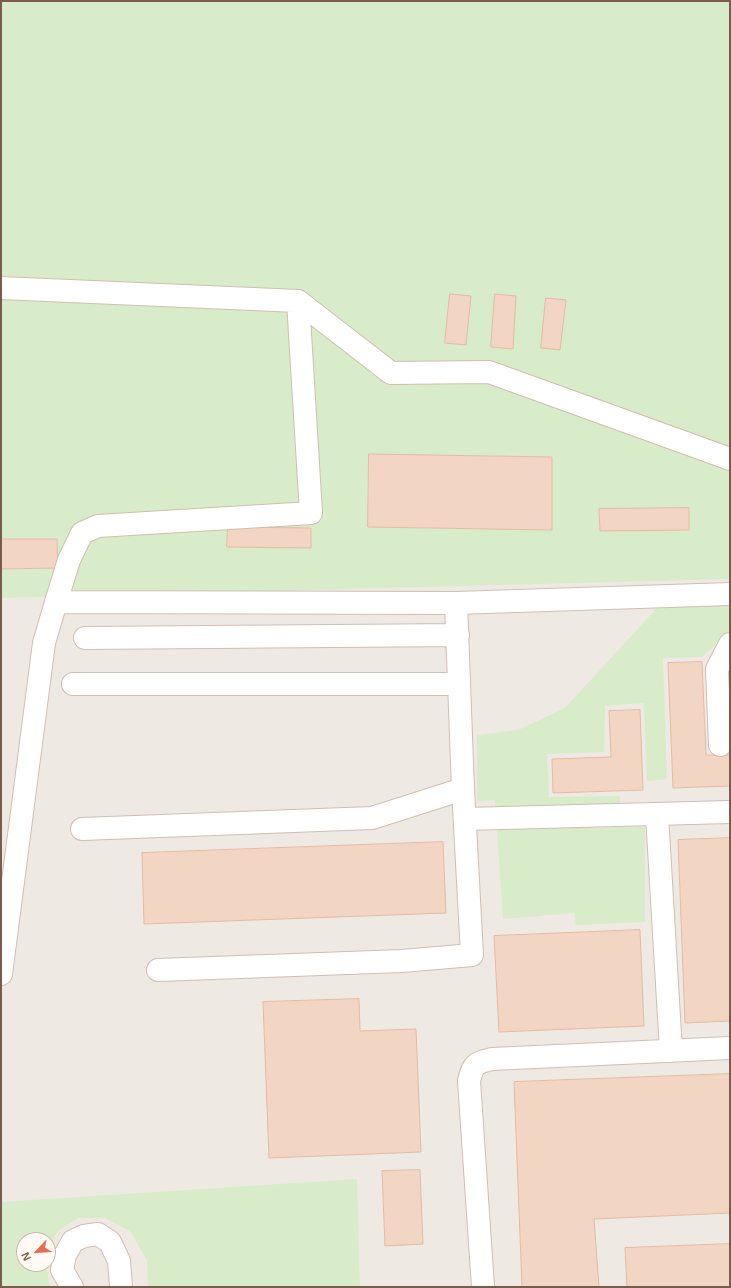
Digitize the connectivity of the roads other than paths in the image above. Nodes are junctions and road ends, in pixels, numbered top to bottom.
1 (1, 288) edge
2 (298, 300) junction
3 (730, 459) edge
4 (730, 594) edge
5 (56, 602) junction
6 (456, 603) junction
7 (458, 635) junction
8 (85, 638) dead end
9 (730, 644) edge
10 (73, 684) dead end
11 (459, 684) junction
12 (720, 745) dead end
13 (463, 789) junction
14 (730, 812) edge
15 (657, 815) junction
16 (465, 819) junction
17 (82, 829) dead end
18 (158, 970) dead end
19 (1, 974) edge
20 (730, 1048) edge
21 (671, 1051) junction
22 (72, 1287) edge
23 (121, 1287) edge
24 (483, 1287) edge

1 - 2 street
2 - 3 street
2 - 5 street
4 - 6 street
5 - 6 street
5 - 19 street
6 - 7 street
7 - 8 street
7 - 11 street
9 - 12 street
10 - 11 street
11 - 13 street
13 - 16 street
13 - 17 street
14 - 15 street
15 - 16 street
15 - 21 street
16 - 18 street
20 - 21 street
21 - 24 street
22 - 23 street

